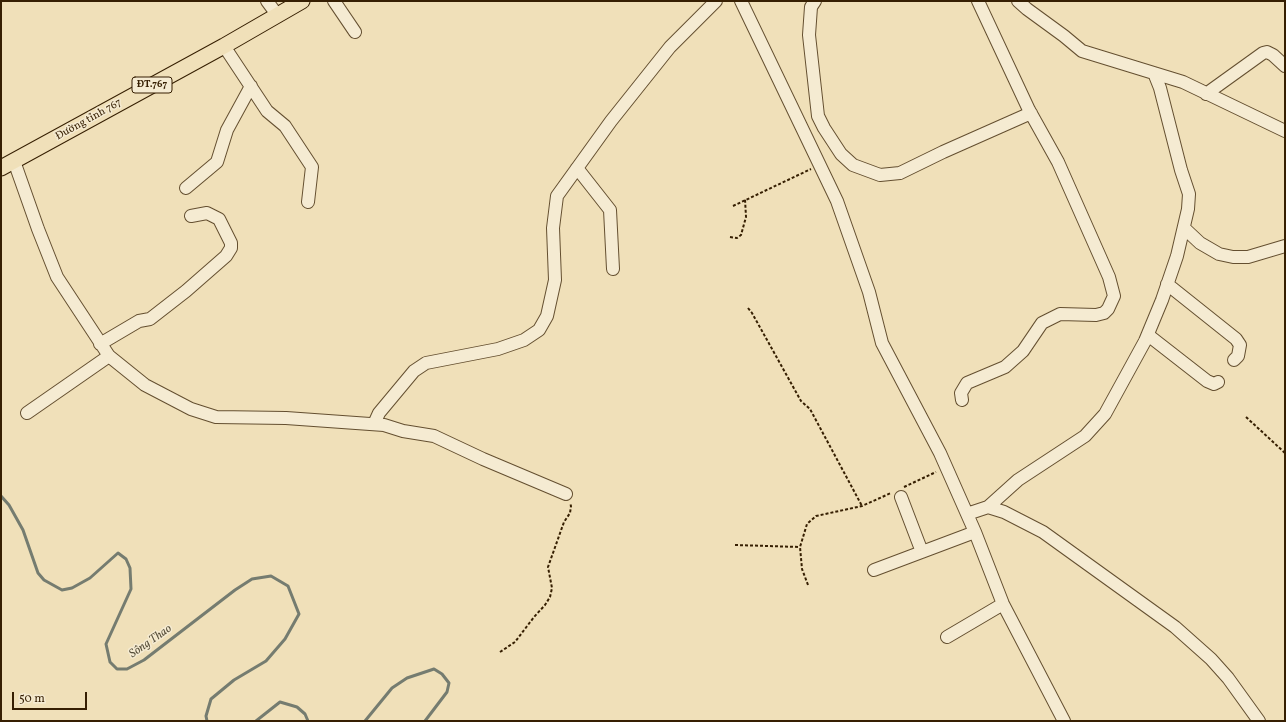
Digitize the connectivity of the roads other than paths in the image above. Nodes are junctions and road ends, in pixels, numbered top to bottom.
1 (267, 1) edge
2 (302, 1) edge
3 (334, 1) edge
4 (716, 1) edge
5 (741, 1) edge
6 (815, 1) edge
7 (978, 1) edge
8 (1018, 1) edge
9 (278, 16) junction
10 (355, 32) dead end
11 (224, 46) junction
12 (1285, 66) edge
13 (1154, 73) junction
14 (251, 86) junction
15 (1206, 94) junction
16 (1031, 113) junction
17 (1285, 131) edge
18 (14, 161) junction
19 (1, 168) edge
20 (577, 168) junction
21 (186, 188) dead end
22 (308, 202) dead end
23 (191, 216) dead end
24 (1184, 228) junction
25 (1285, 246) edge
26 (613, 269) dead end
27 (1167, 284) junction
28 (1148, 335) junction
29 (100, 344) junction
30 (109, 356) junction
31 (1234, 360) dead end
32 (1218, 382) dead end
33 (962, 400) dead end
34 (27, 413) dead end
35 (374, 424) junction
36 (566, 494) road end
37 (900, 497) dead end
38 (988, 507) junction
39 (967, 514) junction
40 (975, 532) junction
41 (922, 552) junction
42 (874, 570) dead end
43 (1003, 604) junction
44 (947, 637) dead end
45 (1064, 721) edge
46 (1259, 721) edge

1 - 9 street
2 - 9 main road, Đường tỉnh 767 / ĐT.767
3 - 10 street
4 - 20 street
5 - 39 street
6 - 16 street
7 - 16 street
8 - 13 street
9 - 11 main road, Đường tỉnh 767 / ĐT.767
11 - 14 street
11 - 18 main road, Đường tỉnh 767 / ĐT.767
12 - 15 street
13 - 15 street
13 - 24 street
14 - 21 street
14 - 22 street
15 - 17 street
16 - 33 street
18 - 19 main road, Đường tỉnh 767 / ĐT.767
18 - 29 street
20 - 26 street
20 - 35 street
23 - 29 street
24 - 25 street
24 - 27 street
27 - 28 street
27 - 31 street
28 - 32 street
28 - 38 street
29 - 30 street
30 - 34 street
30 - 35 street
35 - 36 street
37 - 41 street
38 - 39 street
38 - 46 street
39 - 40 street
40 - 41 street
40 - 43 street
41 - 42 street
43 - 44 street
43 - 45 street

